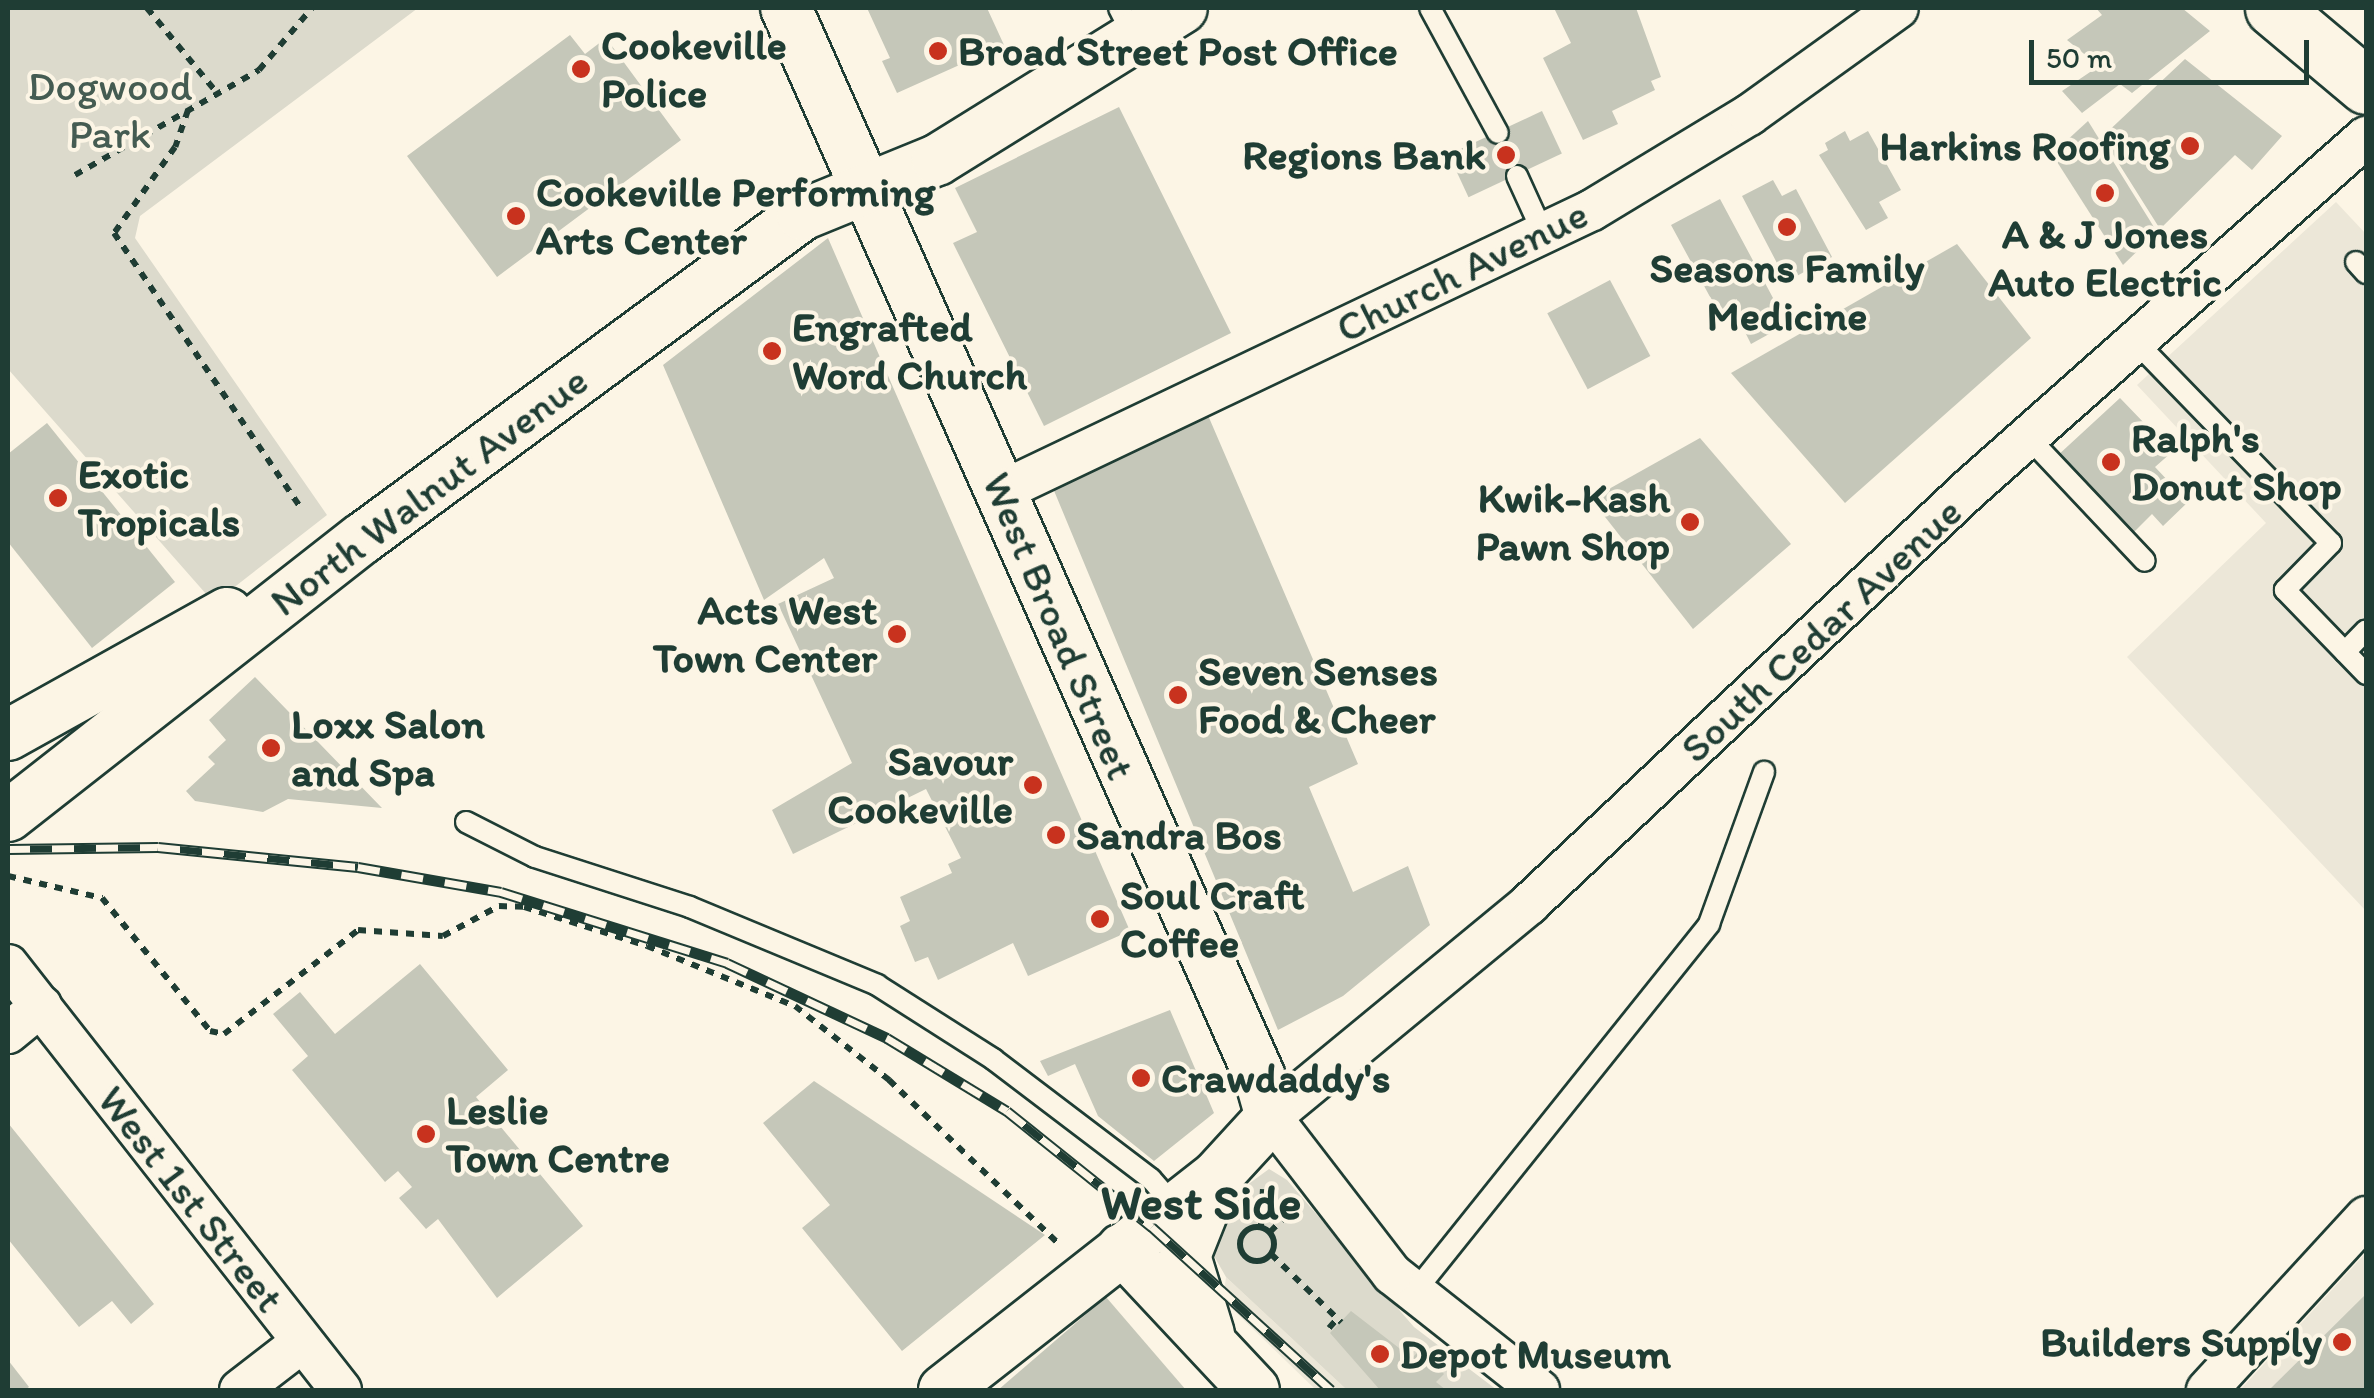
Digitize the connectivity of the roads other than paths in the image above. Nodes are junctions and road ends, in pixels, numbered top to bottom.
1 (786, 8) edge
2 (1182, 8) edge
3 (1430, 8) edge
4 (1898, 8) edge
5 (2272, 8) edge
6 (1127, 23) edge
7 (2366, 86) edge
8 (1498, 134) dead end
9 (2366, 137) edge
10 (1516, 176) dead end
11 (867, 192) junction
12 (1543, 233) junction
13 (2136, 342) junction
14 (2028, 437) junction
15 (1002, 490) junction
16 (362, 538) junction
17 (2145, 561) dead end
18 (2366, 630) edge
19 (2345, 652) junction
20 (2366, 674) edge
21 (8, 735) edge
22 (1764, 772) dead end
23 (8, 816) edge
24 (466, 822) dead end
25 (8, 965) edge
26 (41, 1006) junction
27 (8, 1033) edge
28 (1270, 1117) junction
29 (1241, 1172) junction
30 (1176, 1208) junction
31 (2366, 1217) edge
32 (1108, 1262) junction
33 (1413, 1294) junction
34 (1210, 1338) junction
35 (302, 1342) junction
36 (240, 1390) edge
37 (341, 1390) edge
38 (944, 1390) edge
39 (1254, 1390) edge
40 (1539, 1390) edge
41 (2207, 1390) edge

1 - 11 street, West Broad Street
2 - 6 street, North Walnut Avenue
3 - 8 lane
4 - 12 street, Church Avenue
5 - 7 main road
6 - 11 street, North Walnut Avenue
9 - 13 street, South Cedar Avenue
10 - 12 lane
11 - 15 street, West Broad Street
11 - 16 street, North Walnut Avenue
12 - 15 street, Church Avenue
13 - 14 street, South Cedar Avenue
13 - 19 lane
14 - 17 lane
14 - 28 street, South Cedar Avenue
15 - 28 street, West Broad Street
16 - 21 street
16 - 23 street, North Walnut Avenue
18 - 19 lane
19 - 20 lane
22 - 33 lane
24 - 30 lane
25 - 26 street, West 1st Street
26 - 27 street
26 - 35 street, West 1st Street
28 - 29 street
28 - 33 street
29 - 30 street
29 - 34 street
30 - 32 street
31 - 41 street
32 - 34 street
32 - 38 street
33 - 40 street
34 - 39 street
35 - 36 street
35 - 37 street, West 1st Street

